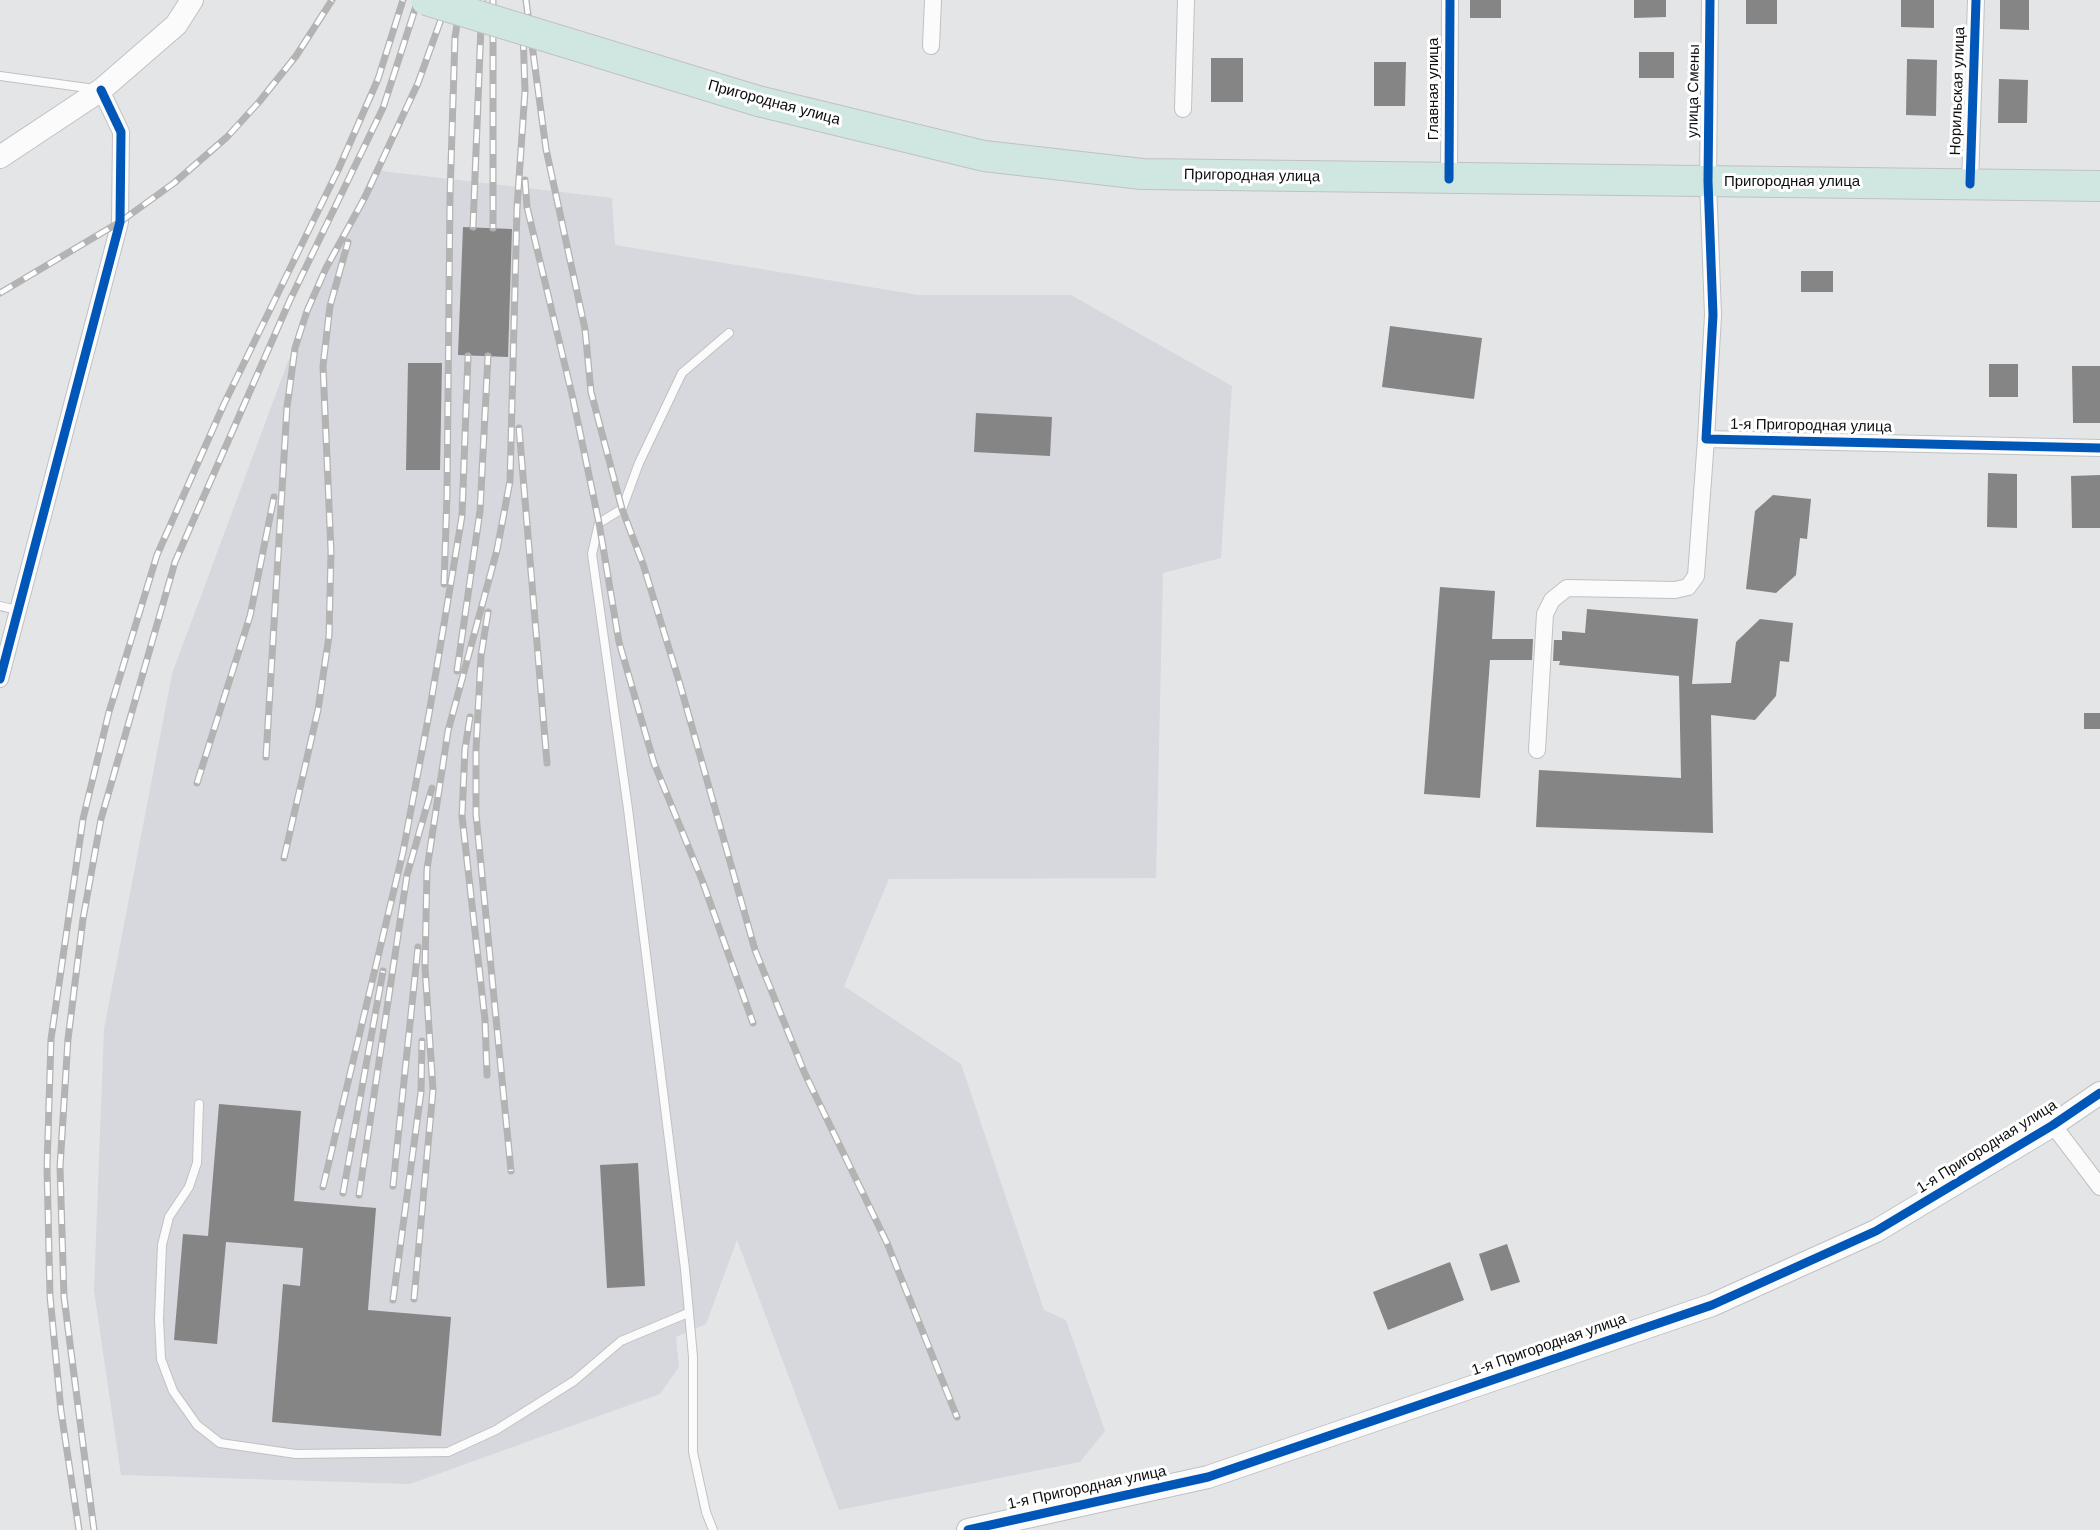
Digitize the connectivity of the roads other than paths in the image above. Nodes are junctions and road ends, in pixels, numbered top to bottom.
1 (192, 0) edge
2 (426, 0) edge
3 (933, 0) edge
4 (1186, 0) edge
5 (1449, 0) edge
6 (1710, 0) edge
7 (1976, 0) edge
8 (931, 46) dead end
9 (0, 76) edge
10 (101, 90) junction
11 (1184, 109) dead end
12 (0, 157) edge
13 (1449, 179) junction
14 (1708, 182) junction
15 (1970, 184) junction
16 (2100, 186) edge
17 (729, 333) dead end
18 (1707, 439) junction
19 (2100, 448) edge
20 (0, 606) edge
21 (17, 609) junction
22 (0, 679) edge
23 (1538, 750) dead end
24 (2100, 1093) edge
25 (199, 1104) dead end
26 (2053, 1125) junction
27 (2100, 1187) edge
28 (688, 1313) junction
29 (713, 1530) edge
30 (968, 1530) edge

1 - 10 street
2 - 13 highway, Пригородная улица, bridge
3 - 8 street
4 - 11 street
5 - 13 street, Главная улица
6 - 14 street, улица Смены
7 - 15 street, Норильская улица
9 - 10 lane
10 - 12 street
10 - 21 street
13 - 14 highway, Пригородная улица
14 - 15 highway, Пригородная улица
14 - 18 street
15 - 16 highway, Пригородная улица
17 - 28 lane
18 - 19 street, 1-я Пригородная улица
18 - 23 street
20 - 21 lane
21 - 22 street
24 - 26 street, 1-я Пригородная улица
25 - 28 lane
26 - 27 street
26 - 30 street, 1-я Пригородная улица
28 - 29 lane

